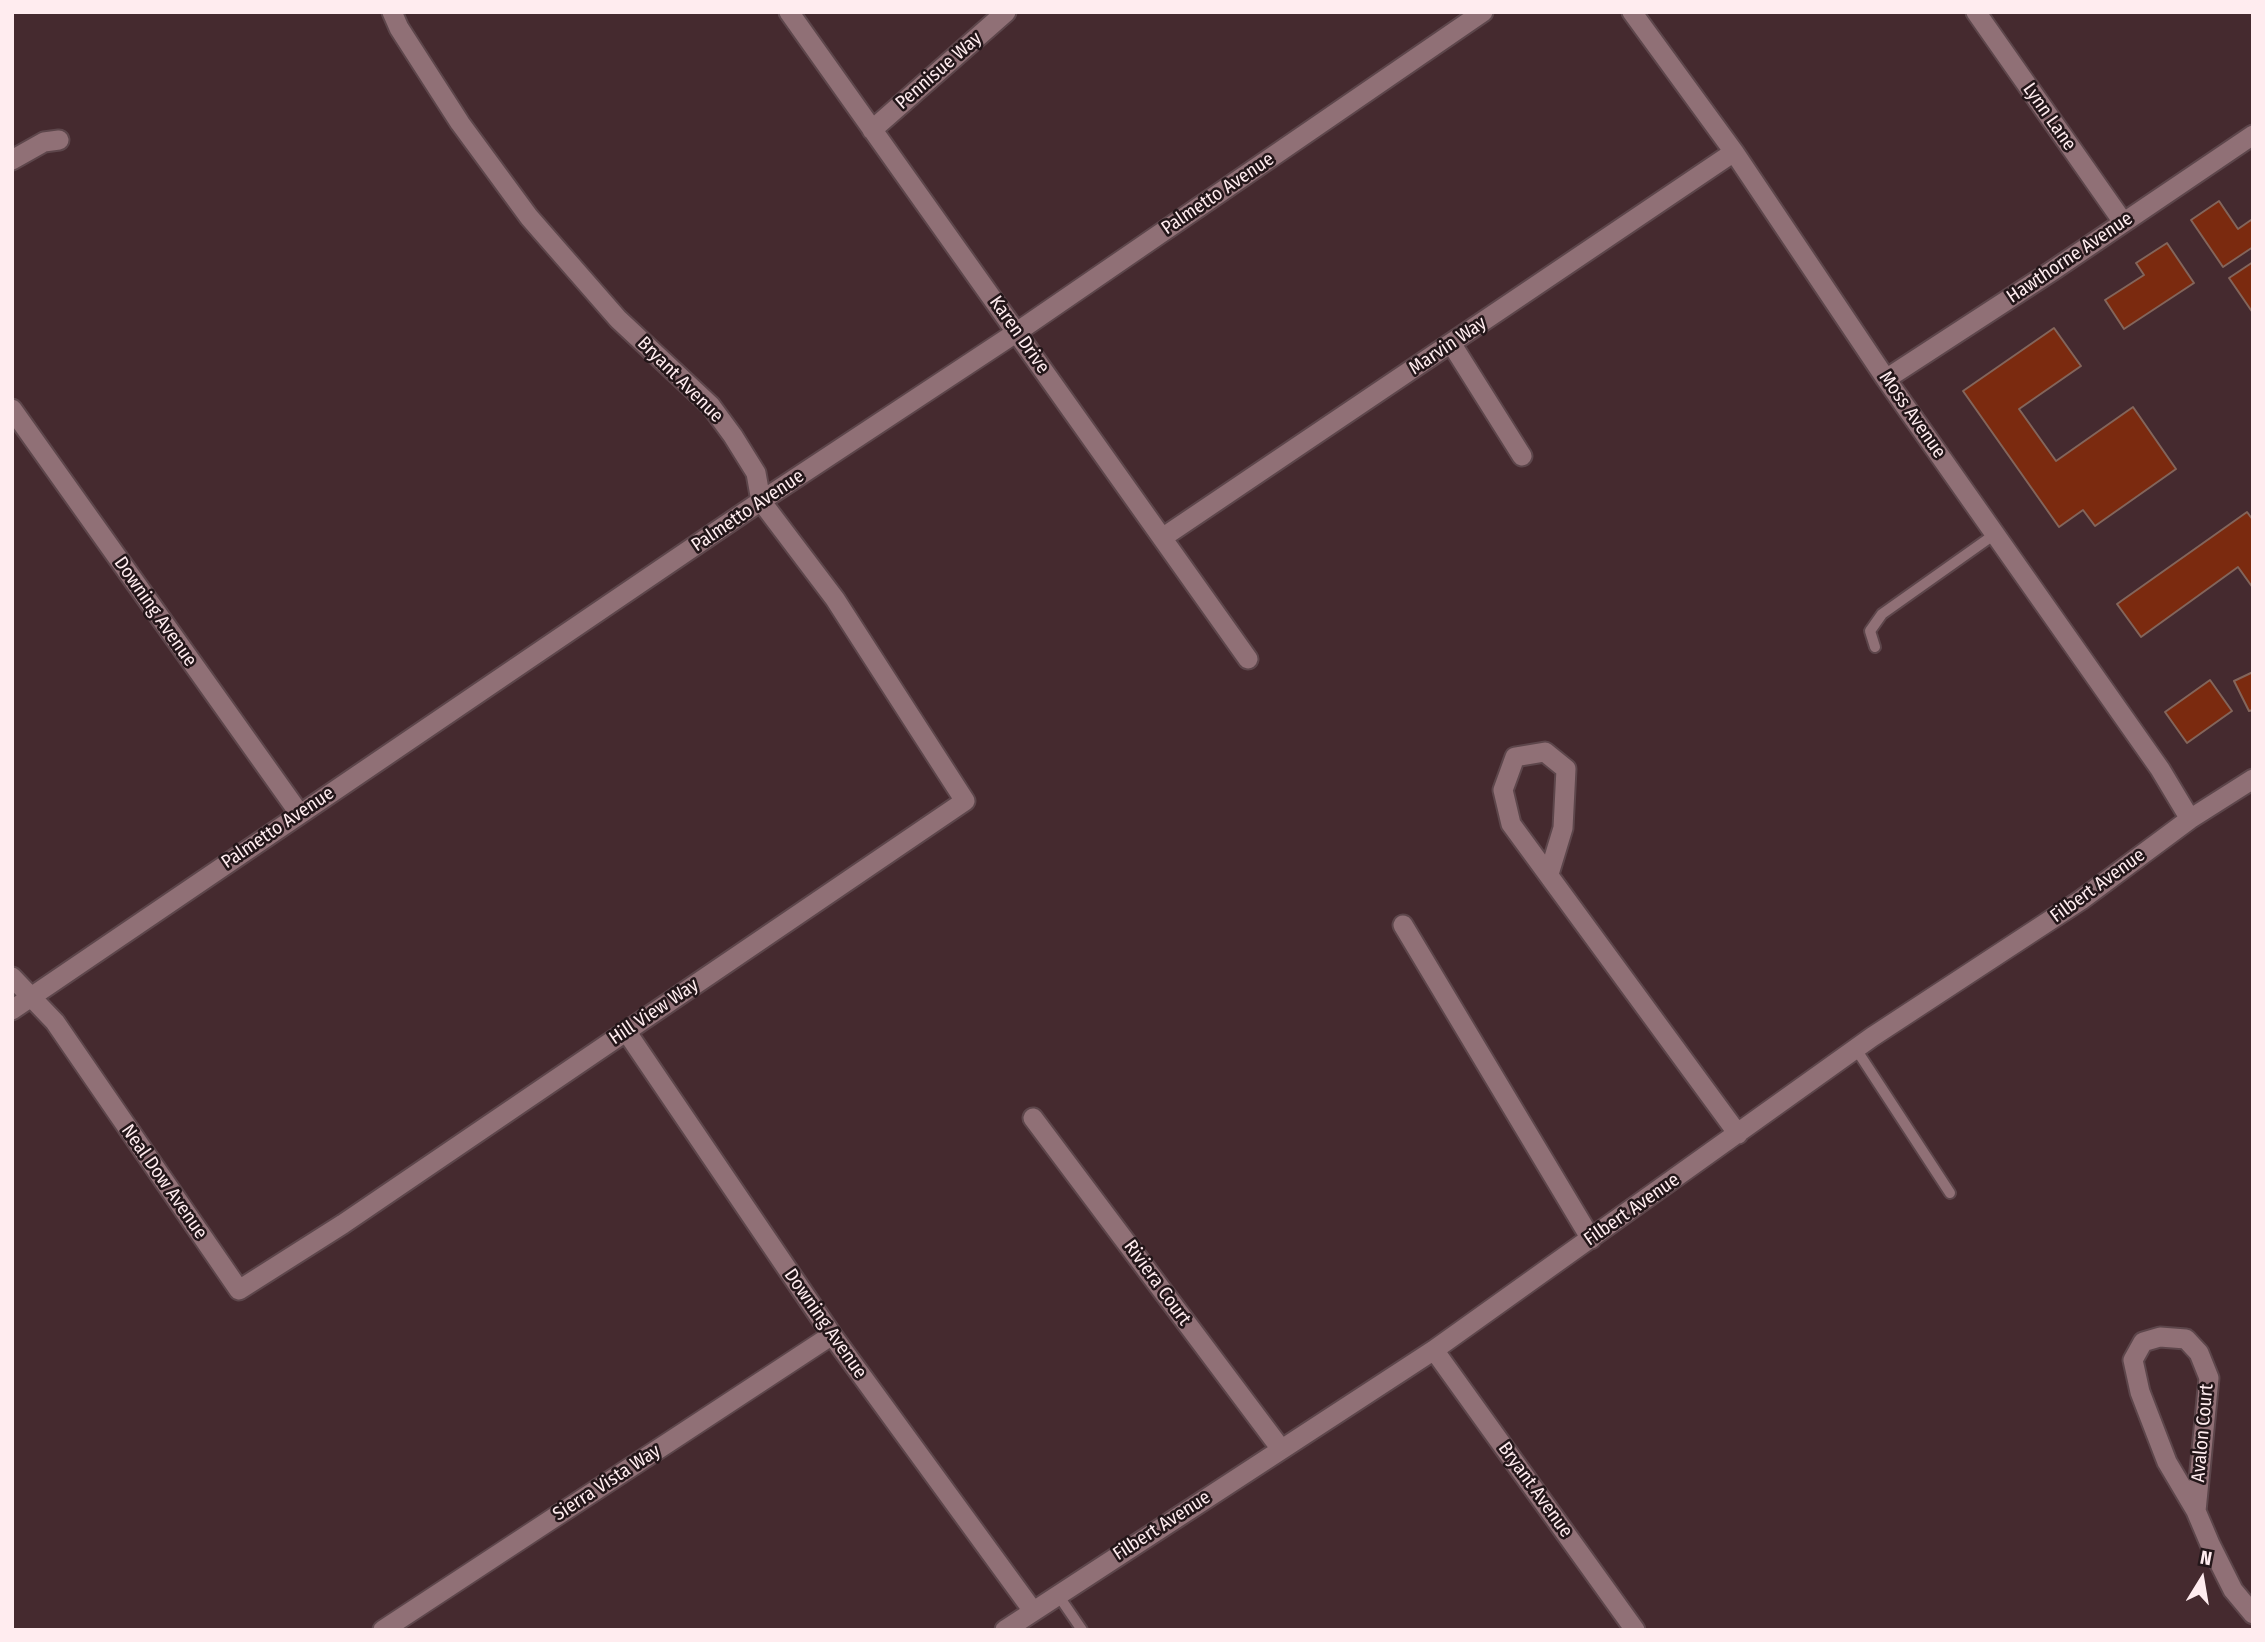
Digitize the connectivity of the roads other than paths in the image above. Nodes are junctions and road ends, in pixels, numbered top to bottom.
1 (392, 12) edge
2 (789, 12) edge
3 (1006, 12) edge
4 (1483, 12) edge
5 (1632, 12) edge
6 (1976, 12) edge
7 (872, 130) junction
8 (2252, 136) edge
9 (60, 140) dead end
10 (1734, 152) junction
11 (12, 160) edge
12 (2123, 222) junction
13 (1017, 332) junction
14 (1451, 344) junction
15 (1886, 379) junction
16 (12, 409) edge
17 (1522, 456) dead end
18 (761, 501) junction
19 (1995, 534) junction
20 (1162, 538) junction
21 (1875, 647) dead end
22 (1248, 659) dead end
23 (2253, 779) edge
24 (965, 801) joint
25 (299, 813) junction
26 (2190, 819) junction
27 (1549, 874) junction
28 (1403, 925) dead end
29 (12, 978) edge
30 (31, 996) junction
31 (12, 1010) edge
32 (626, 1031) junction
33 (1856, 1049) junction
34 (1033, 1118) dead end
35 (1738, 1134) junction
36 (1950, 1193) dead end
37 (343, 1224) joint
38 (1591, 1239) junction
39 (832, 1335) junction
40 (1434, 1350) junction
41 (1281, 1448) junction
42 (2196, 1511) junction
43 (1058, 1595) junction
44 (1033, 1611) junction
45 (2253, 1614) edge
46 (383, 1630) edge
47 (1005, 1630) edge
48 (1082, 1630) edge
49 (1635, 1630) edge

1 - 18 street, Bryant Avenue
2 - 7 street, Karen Drive
3 - 7 street, Pennisue Way
4 - 13 street, Palmetto Avenue
5 - 10 street, Moss Avenue
6 - 12 street, Lynn Lane
7 - 13 street, Karen Drive
8 - 12 street, Hawthorne Avenue
9 - 11 street
10 - 14 street, Marvin Way
10 - 15 street, Moss Avenue
12 - 15 street, Hawthorne Avenue
13 - 18 street, Palmetto Avenue
13 - 20 street, Karen Drive
14 - 17 street
14 - 20 street, Marvin Way
15 - 19 street, Moss Avenue
16 - 25 street, Downing Avenue
18 - 24 street, Bryant Avenue
18 - 25 street, Palmetto Avenue
19 - 21 lane
19 - 26 street, Moss Avenue
20 - 22 street, Karen Drive
23 - 26 street, Filbert Avenue
24 - 32 street, Hill View Way
25 - 30 street, Palmetto Avenue
26 - 33 street, Filbert Avenue
27 - 27 street
27 - 35 street
28 - 38 street
29 - 30 street, Neal Dow Avenue
30 - 31 street, Palmetto Avenue
30 - 37 street, Neal Dow Avenue
32 - 37 street, Hill View Way
32 - 39 street, Downing Avenue
33 - 35 street, Filbert Avenue
33 - 36 lane
34 - 41 street, Riviera Court
35 - 38 street, Filbert Avenue
38 - 40 street, Filbert Avenue
39 - 44 street, Downing Avenue
39 - 46 street, Sierra Vista Way
40 - 41 street, Filbert Avenue
40 - 49 street, Bryant Avenue
41 - 43 street, Filbert Avenue
42 - 42 street, Avalon Court
42 - 45 street, Avalon Court
43 - 44 street, Filbert Avenue
43 - 48 lane
44 - 47 street, Filbert Avenue

